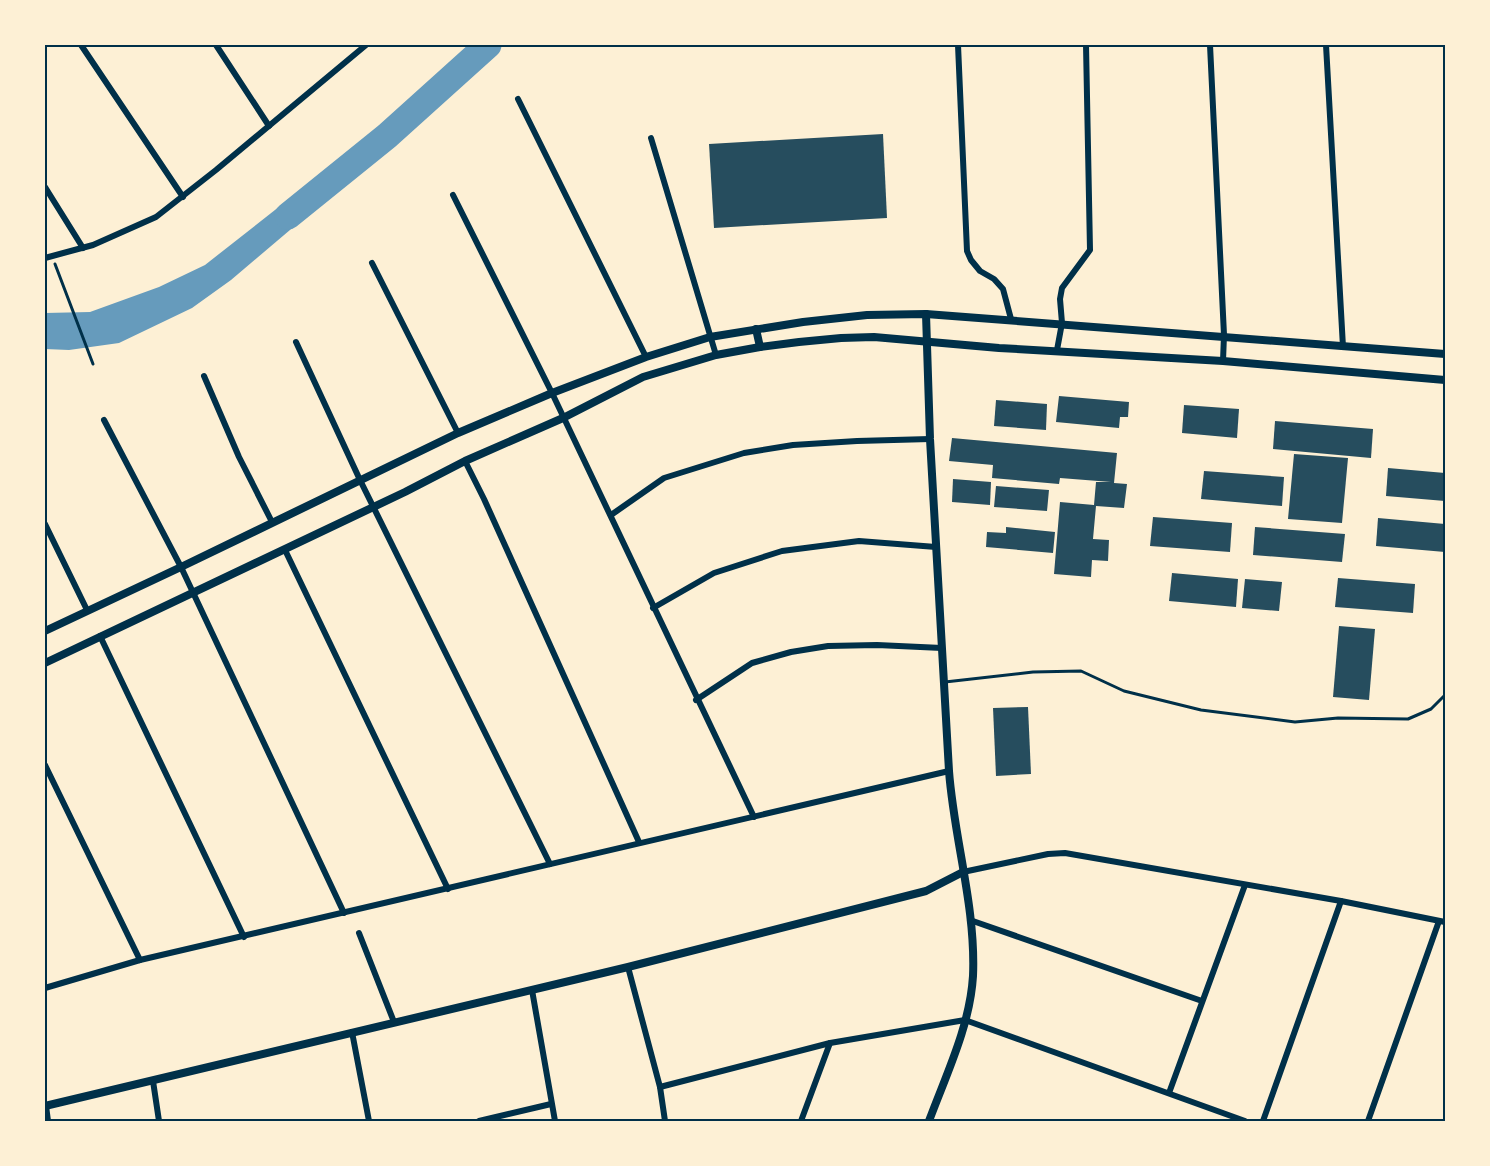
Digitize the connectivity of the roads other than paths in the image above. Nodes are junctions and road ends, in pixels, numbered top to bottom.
1 (81, 45) edge
2 (216, 45) edge
3 (366, 45) edge
4 (958, 45) edge
5 (1086, 45) edge
6 (1210, 45) edge
7 (1326, 45) edge
8 (357, 48) edge
9 (518, 99) dead end
10 (269, 126) junction
11 (651, 138) dead end
12 (45, 187) edge
13 (453, 195) dead end
14 (183, 197) junction
15 (84, 248) junction
16 (45, 258) edge
17 (372, 263) dead end
18 (926, 314) junction
19 (1011, 319) junction
20 (1062, 323) junction
21 (756, 329) junction
22 (1224, 335) junction
23 (710, 337) junction
24 (296, 342) dead end
25 (927, 342) junction
26 (760, 347) junction
27 (1344, 347) junction
28 (1057, 350) junction
29 (1445, 354) edge
30 (716, 355) junction
31 (646, 357) junction
32 (1223, 361) junction
33 (204, 376) dead end
34 (1445, 380) edge
35 (552, 393) junction
36 (563, 418) junction
37 (105, 420) dead end
38 (458, 433) junction
39 (930, 440) junction
40 (465, 461) junction
41 (360, 480) junction
42 (373, 506) junction
43 (610, 515) junction
44 (272, 522) junction
45 (45, 524) edge
46 (936, 547) junction
47 (285, 550) junction
48 (181, 567) junction
49 (192, 594) junction
50 (653, 608) junction
51 (87, 610) junction
52 (45, 631) edge
53 (100, 636) junction
54 (942, 648) junction
55 (45, 663) edge
56 (944, 682) junction
57 (1445, 695) edge
58 (696, 700) junction
59 (45, 765) edge
60 (950, 771) junction
61 (754, 817) junction
62 (639, 842) junction
63 (550, 864) junction
64 (963, 872) junction
65 (1245, 885) junction
66 (448, 889) junction
67 (1341, 901) junction
68 (344, 913) junction
69 (970, 920) junction
70 (1442, 921) edge
71 (359, 933) dead end
72 (244, 937) junction
73 (140, 960) junction
74 (628, 967) junction
75 (45, 988) edge
76 (532, 990) junction
77 (1202, 1001) junction
78 (965, 1020) junction
79 (394, 1022) junction
80 (352, 1032) junction
81 (830, 1043) junction
82 (153, 1081) junction
83 (660, 1087) junction
84 (1168, 1093) junction
85 (551, 1104) junction
86 (45, 1106) edge
87 (48, 1121) edge
88 (159, 1121) edge
89 (369, 1121) edge
90 (479, 1121) edge
91 (555, 1121) edge
92 (665, 1121) edge
93 (801, 1121) edge
94 (929, 1121) edge
95 (1245, 1121) edge
96 (1263, 1121) edge
97 (1368, 1121) edge

1 - 14 street
2 - 10 street
3 - 8 street
4 - 19 street
5 - 20 street
6 - 22 street
7 - 27 street
8 - 10 street
9 - 31 street
10 - 14 street
11 - 23 street
12 - 15 street
13 - 35 street
14 - 15 street
15 - 16 street
17 - 38 street
18 - 19 street
18 - 21 street
18 - 25 street
19 - 20 street
20 - 22 street
20 - 28 street
21 - 23 street
21 - 26 street
22 - 27 street
22 - 32 street
23 - 30 street
23 - 31 street
24 - 41 street
25 - 26 street
25 - 28 street
25 - 39 street
26 - 30 street
27 - 29 street
28 - 32 street
30 - 36 street
31 - 35 street
32 - 34 street
33 - 44 street
35 - 36 street
35 - 38 street
36 - 40 street
36 - 43 street
37 - 48 street
38 - 41 street
39 - 43 street
39 - 46 street
40 - 42 street
40 - 62 street
41 - 42 street
41 - 44 street
42 - 47 street
42 - 63 street
43 - 50 street
44 - 48 street
45 - 51 street
46 - 50 street
46 - 54 street
47 - 49 street
47 - 66 street
48 - 49 street
48 - 51 street
49 - 53 street
49 - 68 street
50 - 58 street
51 - 52 street
53 - 55 street
53 - 72 street
54 - 56 street
54 - 58 street
56 - 57 lane
56 - 60 street
58 - 61 street
59 - 73 street
60 - 61 street
60 - 64 street
61 - 62 street
62 - 63 street
63 - 66 street
64 - 65 street
64 - 69 street
64 - 74 street
65 - 67 street
65 - 77 street
66 - 68 street
67 - 70 street
67 - 96 street
68 - 72 street
69 - 77 street
69 - 78 street
70 - 97 street
71 - 79 street
72 - 73 street
73 - 75 street
74 - 76 street
74 - 83 street
76 - 79 street
76 - 85 street
77 - 84 street
78 - 81 street
78 - 84 street
78 - 94 street
79 - 80 street
80 - 82 street
80 - 89 street
81 - 83 street
81 - 93 street
82 - 86 street
82 - 88 street
83 - 92 street
84 - 95 street
85 - 90 street
85 - 91 street
86 - 87 street

